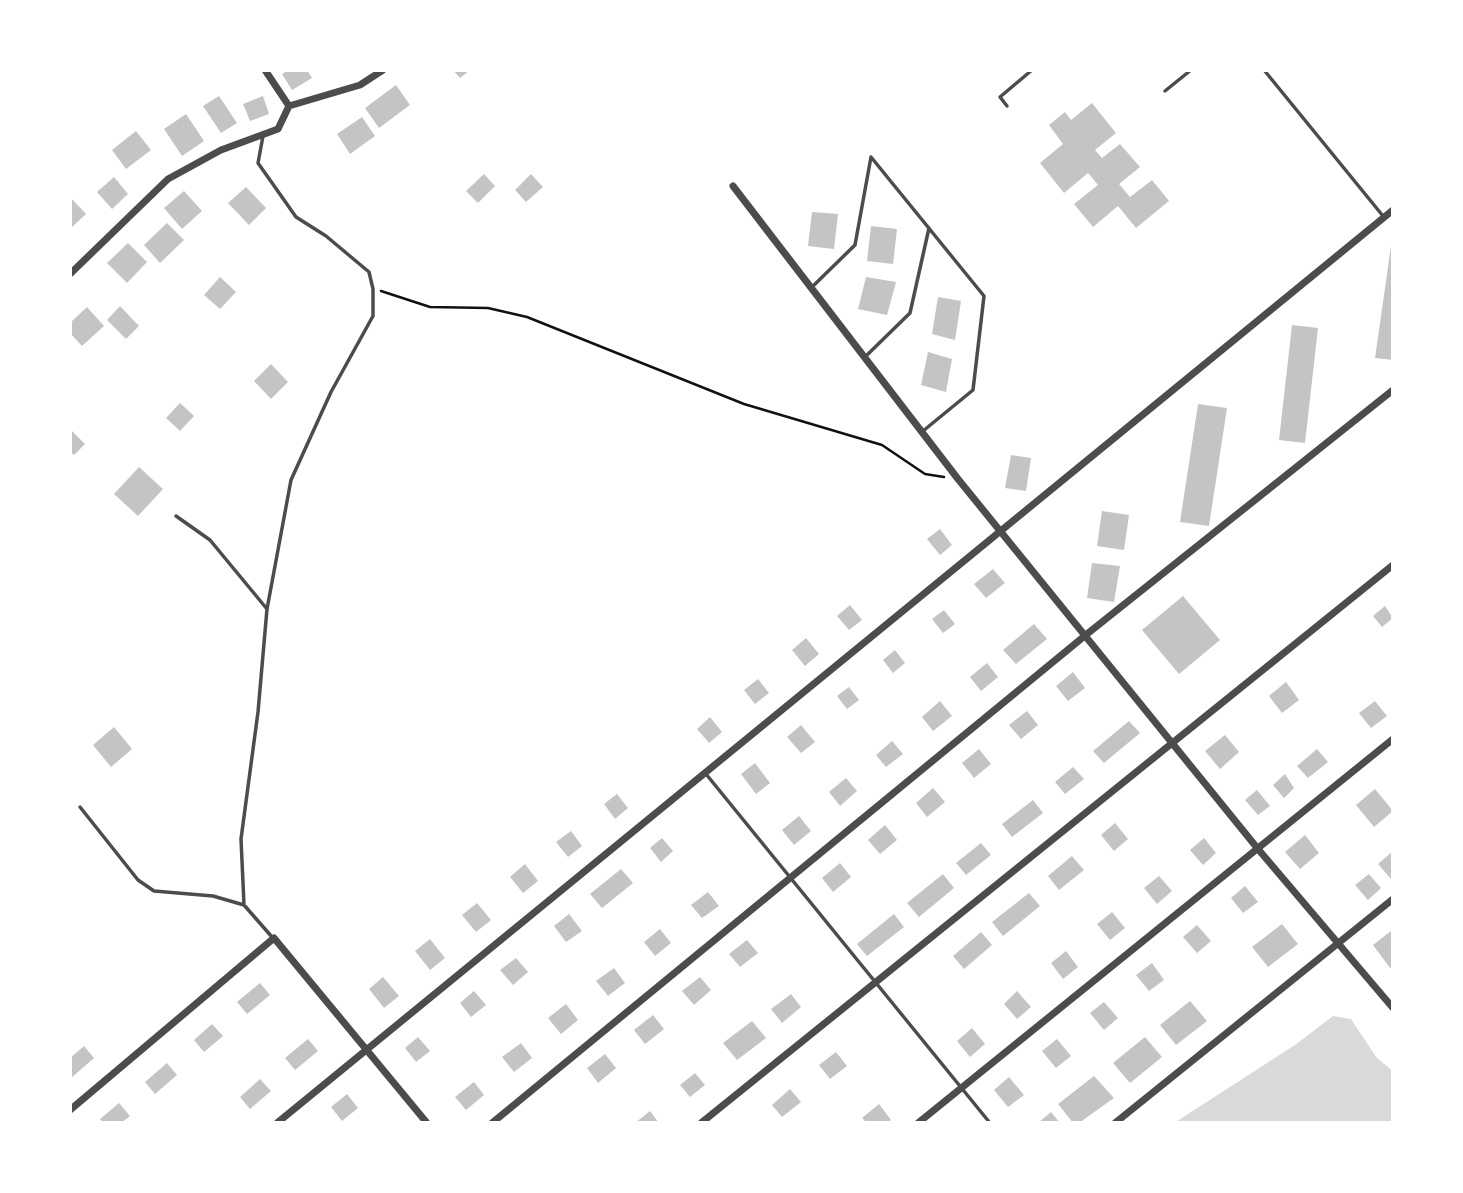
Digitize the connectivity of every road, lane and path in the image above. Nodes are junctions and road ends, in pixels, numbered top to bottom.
1 (265, 70) edge
2 (383, 70) edge
3 (1032, 70) edge
4 (1191, 70) edge
5 (1264, 70) edge
6 (1165, 91) dead end
7 (289, 106) junction
8 (1007, 106) dead end
9 (263, 136) junction
10 (733, 186) dead end
11 (1393, 210) edge
12 (1384, 217) junction
13 (929, 228) junction
14 (70, 274) edge
15 (811, 288) junction
16 (373, 289) junction
17 (864, 357) junction
18 (1393, 390) edge
19 (922, 432) junction
20 (958, 479) junction
21 (176, 516) dead end
22 (1000, 531) junction
23 (1393, 565) edge
24 (267, 609) junction
25 (1087, 634) junction
26 (1393, 739) edge
27 (1172, 744) junction
28 (704, 773) junction
29 (80, 807) dead end
30 (1258, 849) junction
31 (792, 878) junction
32 (1393, 899) edge
33 (244, 905) junction
34 (274, 938) junction
35 (1339, 943) junction
36 (876, 984) junction
37 (1393, 1008) edge
38 (366, 1049) junction
39 (961, 1088) junction
40 (70, 1110) edge
41 (277, 1123) edge
42 (427, 1123) edge
43 (492, 1123) edge
44 (701, 1123) edge
45 (918, 1123) edge
46 (990, 1123) edge
47 (1115, 1123) edge

1 - 7 street
2 - 7 street
3 - 8 lane
4 - 6 lane
5 - 12 lane
7 - 9 street
9 - 14 street
9 - 16 lane
10 - 15 street
11 - 12 street
12 - 22 street
13 - 15 lane
13 - 17 lane
13 - 19 lane
15 - 17 street
16 - 20 path
16 - 24 lane
17 - 19 street
18 - 25 street
19 - 20 street
20 - 22 street
21 - 24 lane
22 - 25 street
22 - 28 street
23 - 27 street
24 - 33 lane
25 - 27 street
25 - 31 street
26 - 30 street
27 - 30 street
27 - 36 street
28 - 31 lane
28 - 38 street
29 - 33 lane
30 - 35 street
30 - 39 street
31 - 36 lane
31 - 43 street
32 - 35 street
33 - 34 lane
34 - 38 street
34 - 40 street
35 - 37 street
35 - 47 street
36 - 39 lane
36 - 44 street
38 - 41 street
38 - 42 street
39 - 45 street
39 - 46 lane

